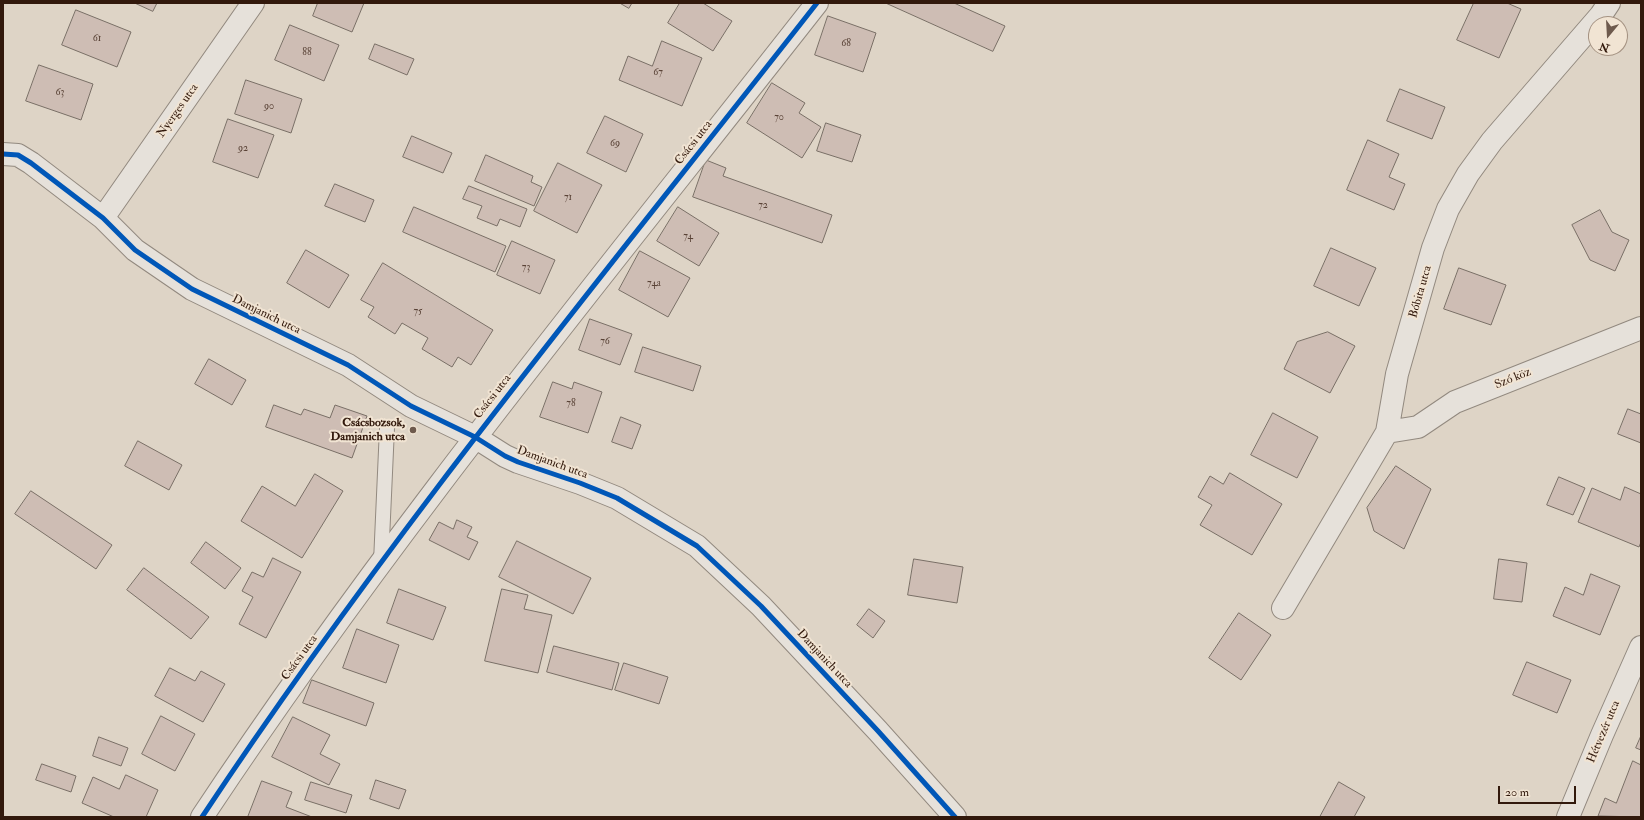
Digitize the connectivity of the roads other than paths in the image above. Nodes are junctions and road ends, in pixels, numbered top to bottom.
1 (253, 3) edge
2 (817, 3) edge
3 (1609, 3) edge
4 (3, 154) edge
5 (103, 218) junction
6 (1641, 328) edge
7 (387, 428) dead end
8 (1387, 432) junction
9 (475, 438) junction
10 (381, 562) junction
11 (1283, 608) dead end
12 (1641, 647) edge
13 (202, 817) edge
14 (955, 817) edge
15 (1568, 817) edge

1 - 5 street, Nyerges utca
2 - 9 street, Csácsi utca
3 - 8 street, Bóbita utca
4 - 5 street, Damjanich utca
5 - 9 street, Damjanich utca
6 - 8 street, Szó köz
7 - 10 lane
8 - 11 street, Bóbita utca
9 - 10 street, Csácsi utca
9 - 14 street, Damjanich utca
10 - 13 street, Csácsi utca
12 - 15 street, Hétvezér utca

